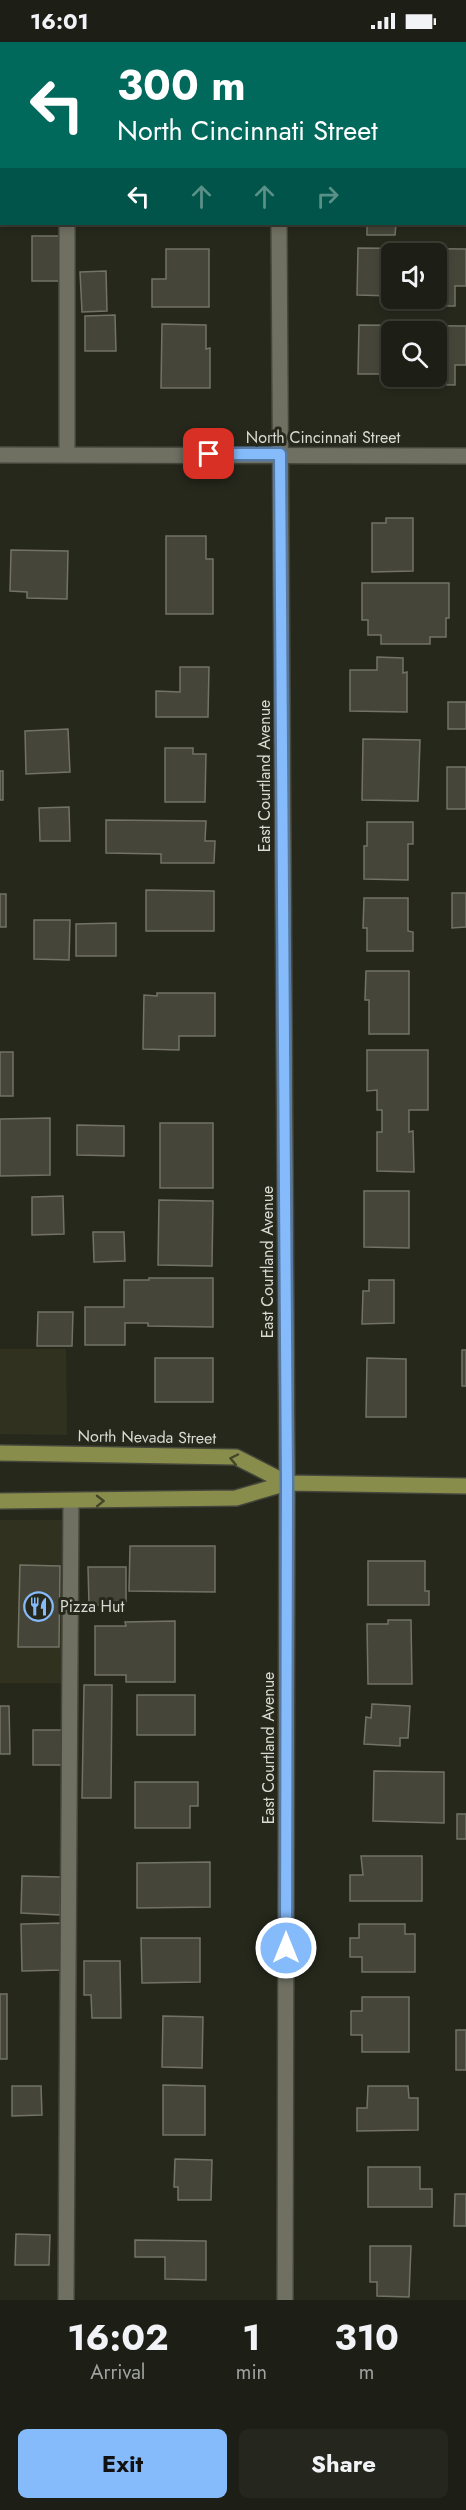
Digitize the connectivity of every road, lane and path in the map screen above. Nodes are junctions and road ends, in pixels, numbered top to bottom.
1 (67, 225) edge
2 (279, 225) edge
3 (280, 454) junction
4 (0, 455) edge
5 (67, 455) junction
6 (466, 456) edge
7 (0, 1454) edge
8 (287, 1483) junction
9 (466, 1486) edge
10 (0, 1501) edge
11 (71, 1501) junction
12 (66, 2300) edge
13 (285, 2300) edge

1 - 5 street
2 - 3 street, East Courtland Avenue
3 - 5 street, North Cincinnati Street
3 - 6 street, North Cincinnati Street
3 - 8 street, East Courtland Avenue
4 - 5 street, North Cincinnati Street
8 -> 7 main road, North Nevada Street
8 - 9 main road, North Nevada Street
11 -> 8 main road, North Nevada Street
8 - 13 street, East Courtland Avenue
10 - 11 main road, North Nevada Street
11 - 12 street

